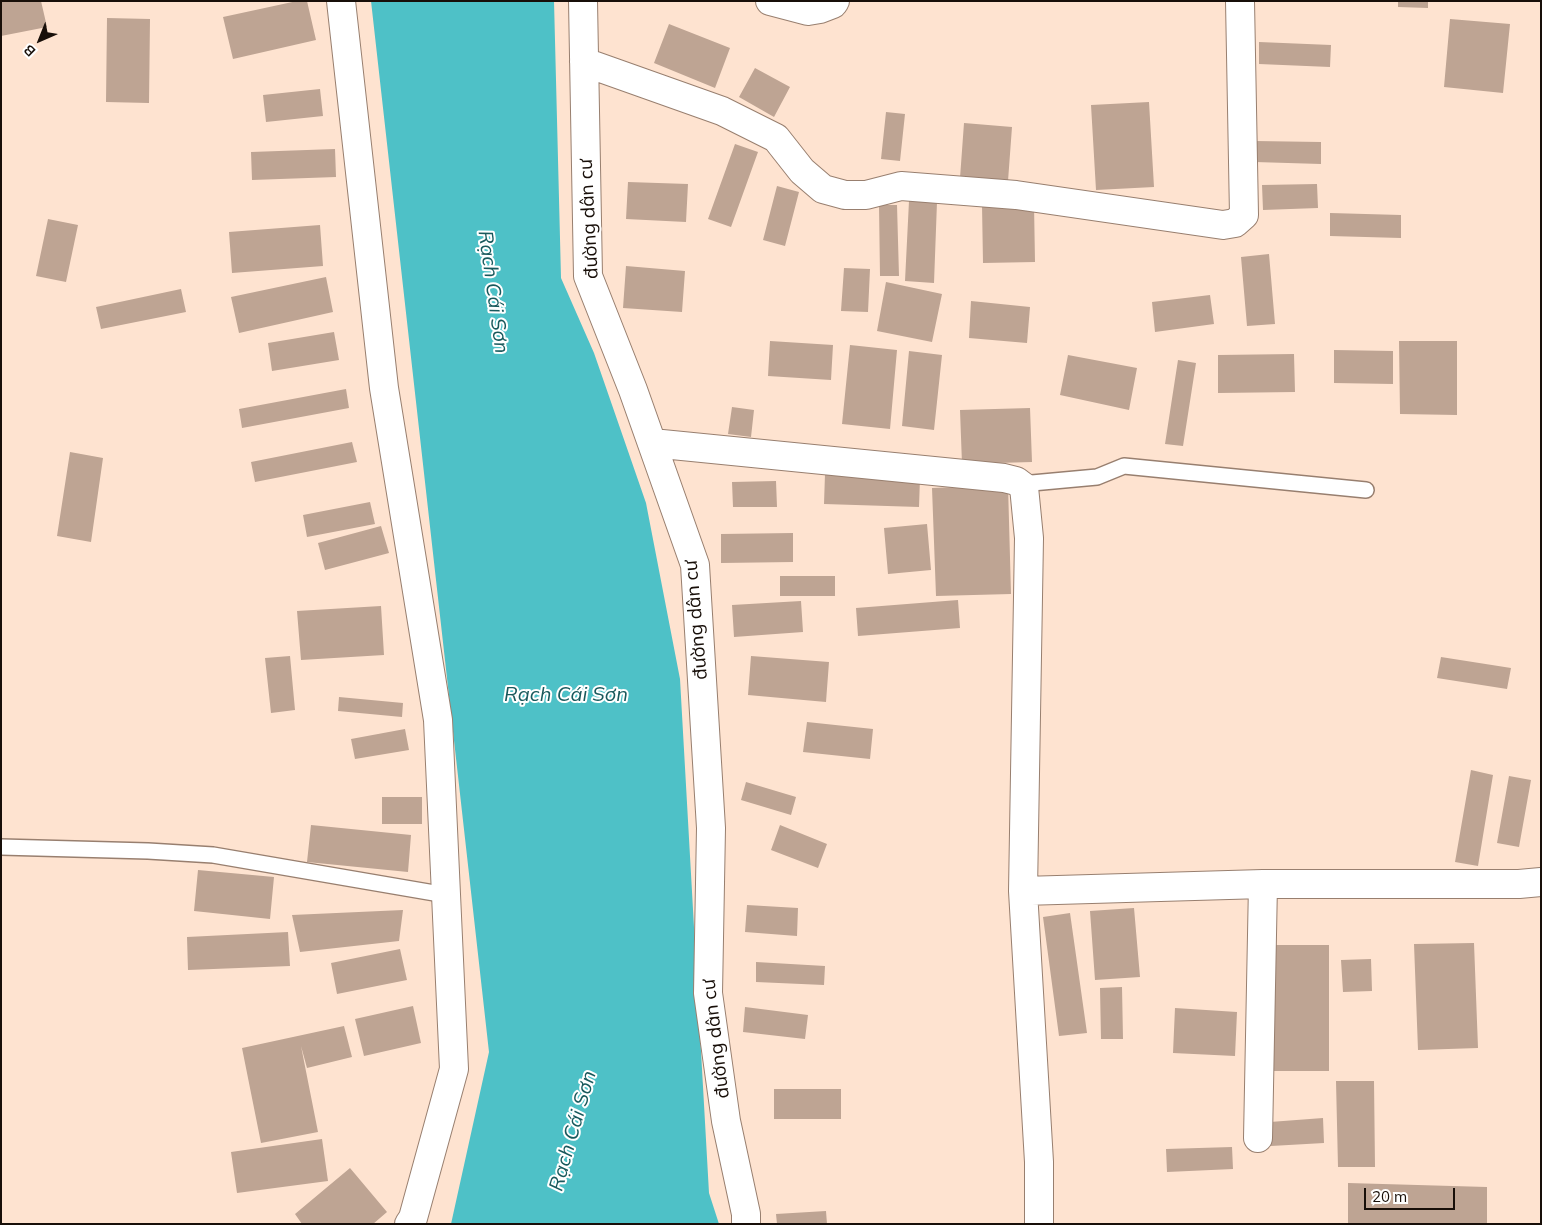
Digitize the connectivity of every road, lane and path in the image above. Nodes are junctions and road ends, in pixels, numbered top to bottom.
1 (341, 1) edge
2 (583, 1) edge
3 (770, 1) edge
4 (835, 1) edge
5 (1240, 1) edge
6 (584, 62) junction
7 (652, 443) junction
8 (1020, 484) junction
9 (1366, 490) dead end
10 (1, 847) edge
11 (1541, 882) edge
12 (1263, 884) junction
13 (1023, 891) junction
14 (446, 895) junction
15 (1258, 1138) dead end
16 (409, 1224) edge
17 (746, 1224) edge
18 (1039, 1224) edge

1 - 14 street
2 - 6 street, đường dân cư
3 - 4 street
5 - 6 street
6 - 7 street, đường dân cư
7 - 8 street
7 - 17 street, đường dân cư
8 - 9 lane
8 - 13 street
10 - 14 lane
11 - 12 street
12 - 13 street
12 - 15 street
13 - 18 street
14 - 16 street

